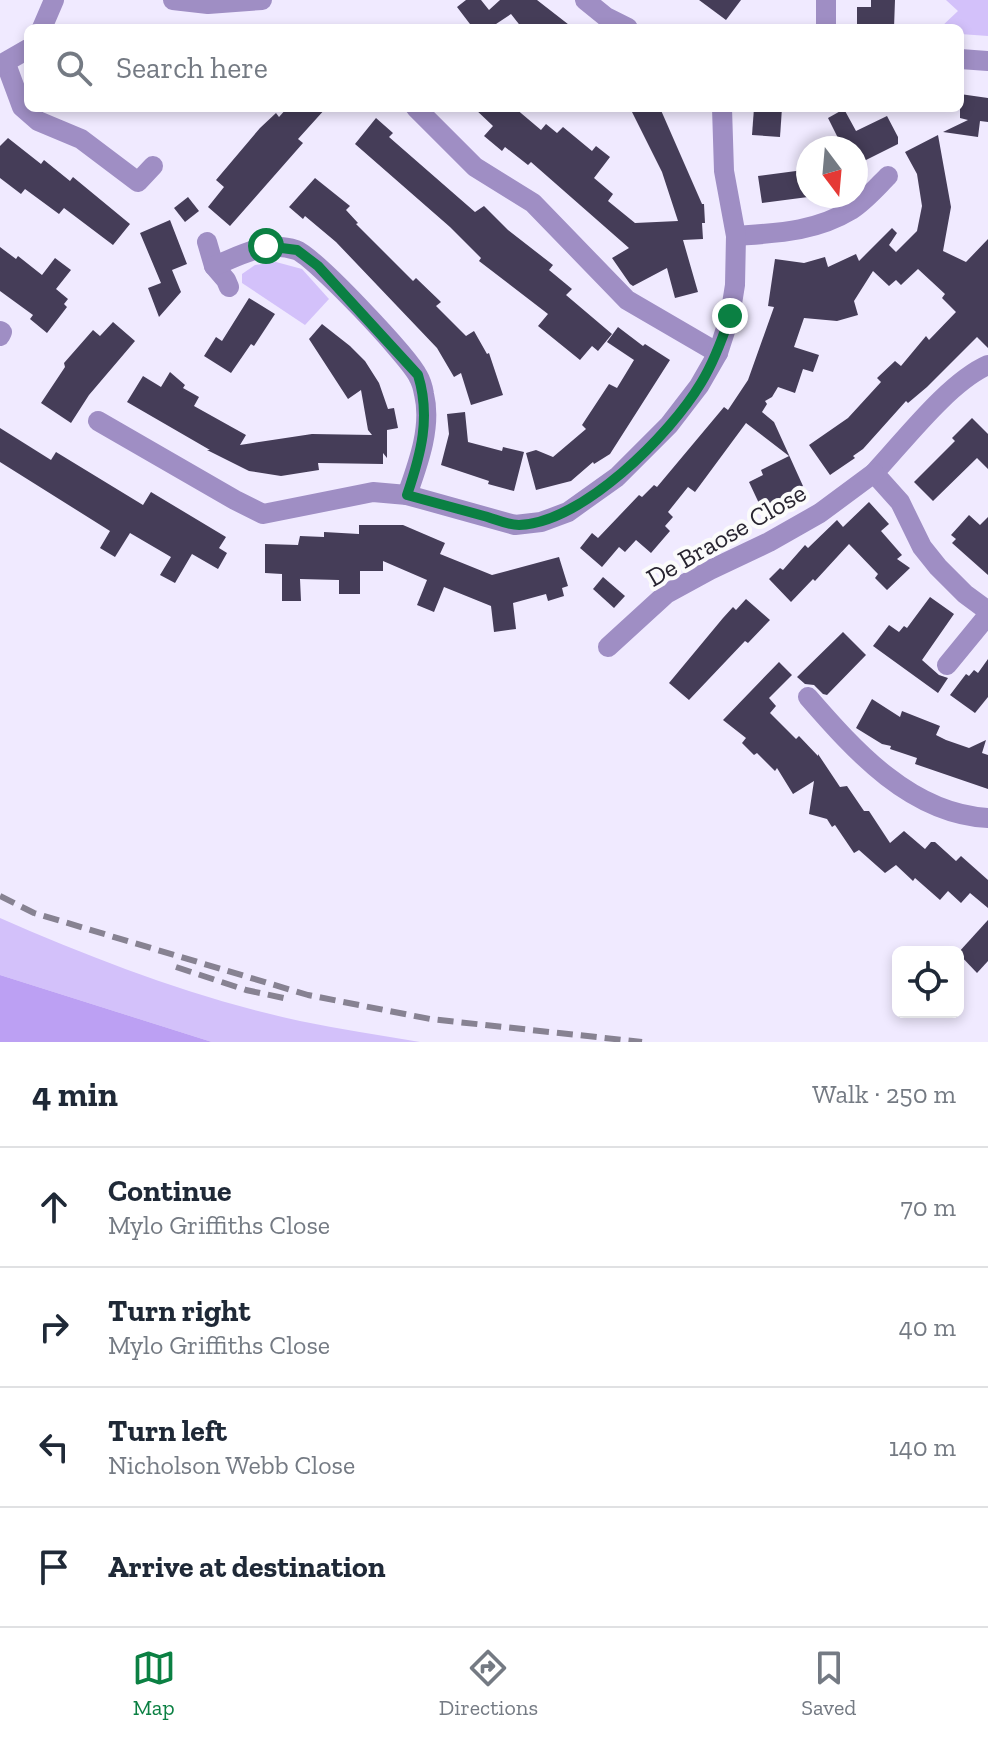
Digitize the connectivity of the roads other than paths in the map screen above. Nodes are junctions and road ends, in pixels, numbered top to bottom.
1 (54, 0) edge
2 (173, 0) edge
3 (262, 0) edge
4 (585, 0) edge
5 (826, 0) edge
6 (44, 24) edge
7 (620, 24) edge
8 (826, 24) edge
9 (24, 51) edge
10 (964, 59) edge
11 (988, 61) edge
12 (3, 64) edge
13 (24, 109) edge
14 (28, 112) edge
15 (420, 112) edge
16 (722, 112) edge
17 (153, 166) dead end
18 (888, 176) dead end
19 (736, 236) junction
20 (207, 242) dead end
21 (214, 266) junction
22 (229, 287) dead end
23 (718, 353) junction
24 (988, 365) edge
25 (98, 421) dead end
26 (874, 473) junction
27 (407, 495) junction
28 (988, 613) edge
29 (608, 647) dead end
30 (947, 665) dead end
31 (808, 697) dead end
32 (988, 818) edge

1 - 6 street
2 - 3 street
4 - 7 street
5 - 8 street
9 - 12 street
10 - 11 street
12 - 13 street
14 - 17 street
15 - 23 street
16 - 19 street
18 - 19 street
19 - 23 street
20 - 21 street
21 - 22 street
21 - 27 street
23 - 27 street
24 - 26 street, De Braose Close
25 - 27 street
26 - 28 street
26 - 29 street, De Braose Close
28 - 30 street
31 - 32 street

